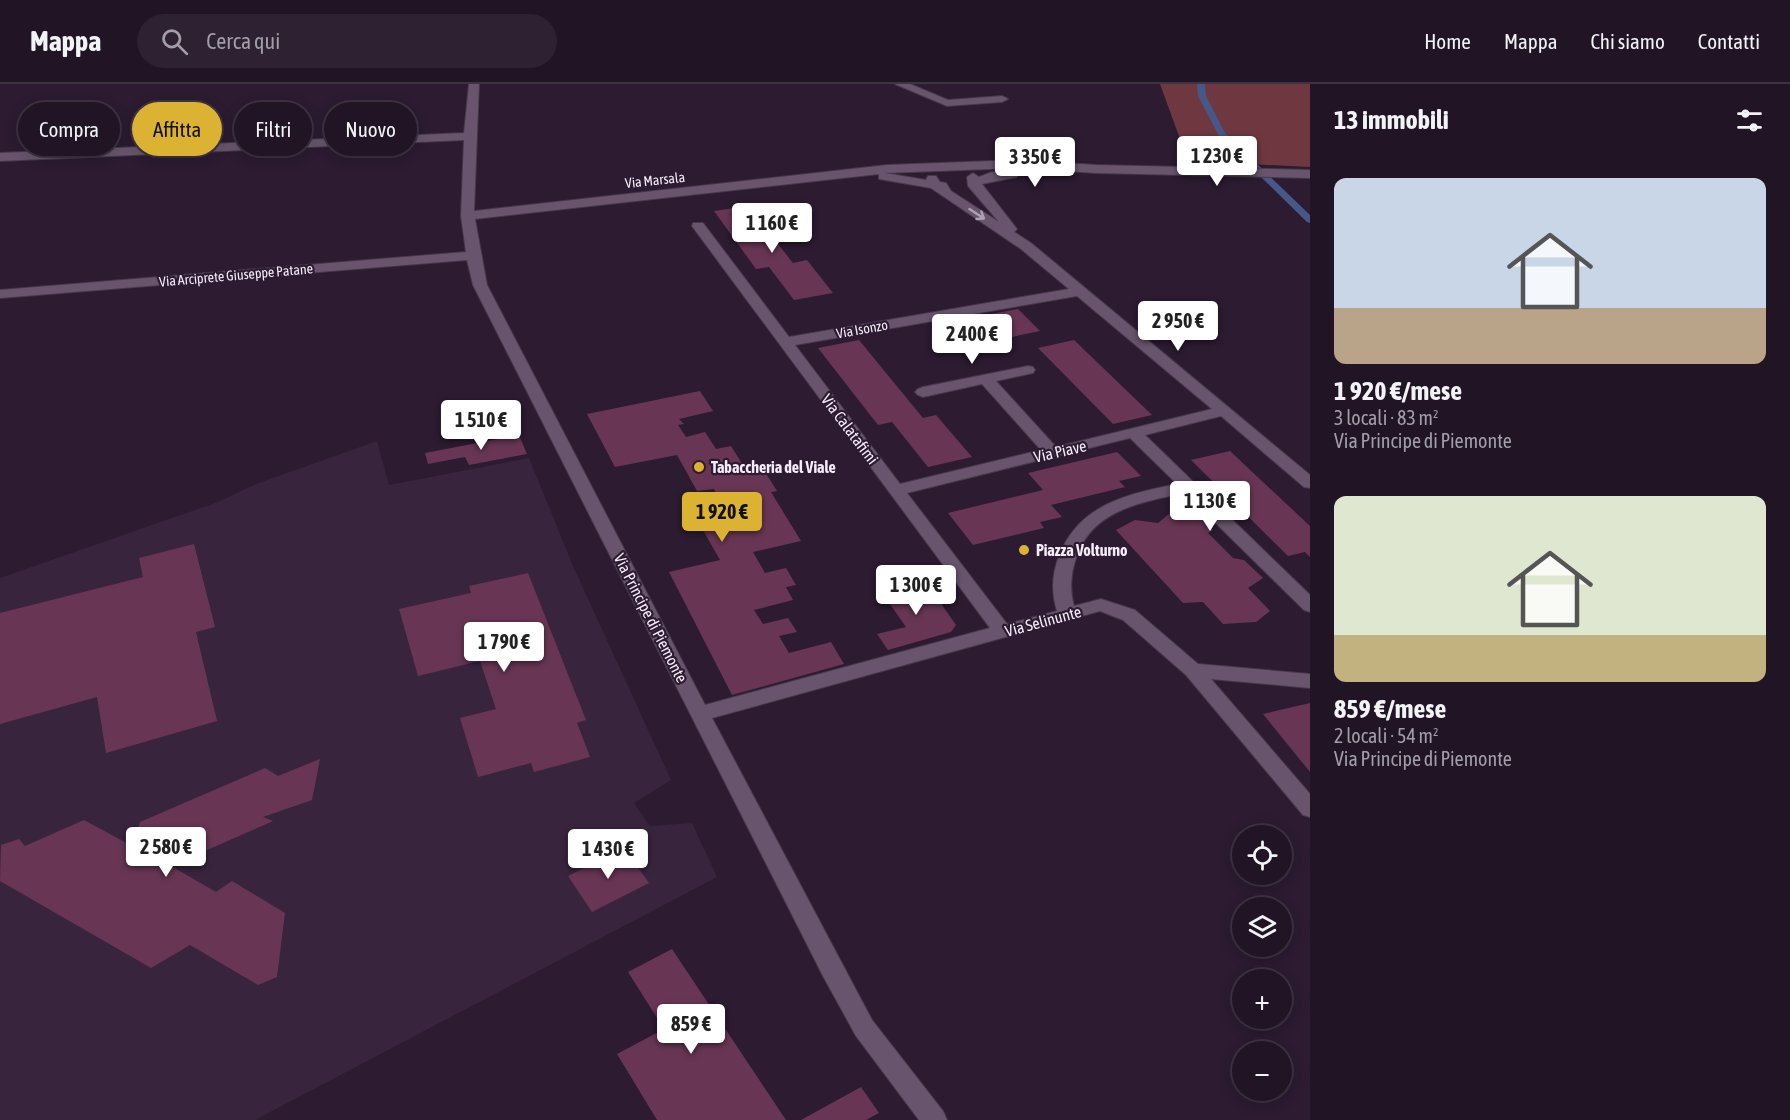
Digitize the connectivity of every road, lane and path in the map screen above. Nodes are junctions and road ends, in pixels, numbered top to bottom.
1 (474, 84) edge
2 (900, 84) edge
3 (988, 84) edge
4 (470, 136) junction
5 (0, 158) edge
6 (948, 168) junction
7 (1096, 169) junction
8 (1310, 174) edge
9 (846, 175) junction
10 (974, 181) junction
11 (937, 183) junction
12 (467, 216) junction
13 (698, 226) dead end
14 (1026, 246) junction
15 (471, 256) junction
16 (1080, 291) junction
17 (0, 294) edge
18 (785, 342) junction
19 (1028, 370) dead end
20 (986, 379) junction
21 (923, 392) dead end
22 (1224, 411) junction
23 (1134, 433) junction
24 (1052, 452) junction
25 (1310, 483) edge
26 (1189, 487) junction
27 (896, 490) junction
28 (1310, 606) edge
29 (1067, 613) junction
30 (1003, 632) junction
31 (1193, 670) junction
32 (1310, 681) edge
33 (699, 714) junction
34 (1310, 809) edge
35 (934, 1120) edge

1 - 4 street, Via Principe di Piemonte
2 - 3 street
4 - 5 street
4 - 12 street, Via Principe di Piemonte
6 - 7 street
6 - 9 street
6 - 10 street
6 - 11 street
7 - 8 street
7 - 10 street
9 - 11 street
9 - 12 street, Via Marsala
10 - 11 street
10 - 14 street
11 -> 14 street
12 - 15 street, Via Principe di Piemonte
13 - 18 street, Via Calatafimi
14 - 16 street
15 - 17 street, Via Arciprete Giuseppe Patane
15 - 33 street, Via Principe di Piemonte
16 - 18 street, Via Isonzo
16 - 22 street
18 - 27 street, Via Calatafimi
19 - 20 street
20 - 21 street
20 - 24 street
22 - 23 street, Via Piave
22 - 25 street
23 - 24 street, Via Piave
23 - 26 street
24 - 27 street, Via Piave
26 - 28 street
26 - 29 street
27 - 30 street, Via Calatafimi
29 - 30 street, Via Selinunte
29 - 31 street, Via Selinunte
30 - 33 street, Via Selinunte
31 - 32 street
31 - 34 street, Via Selinunte
33 - 35 street, Via Principe di Piemonte

